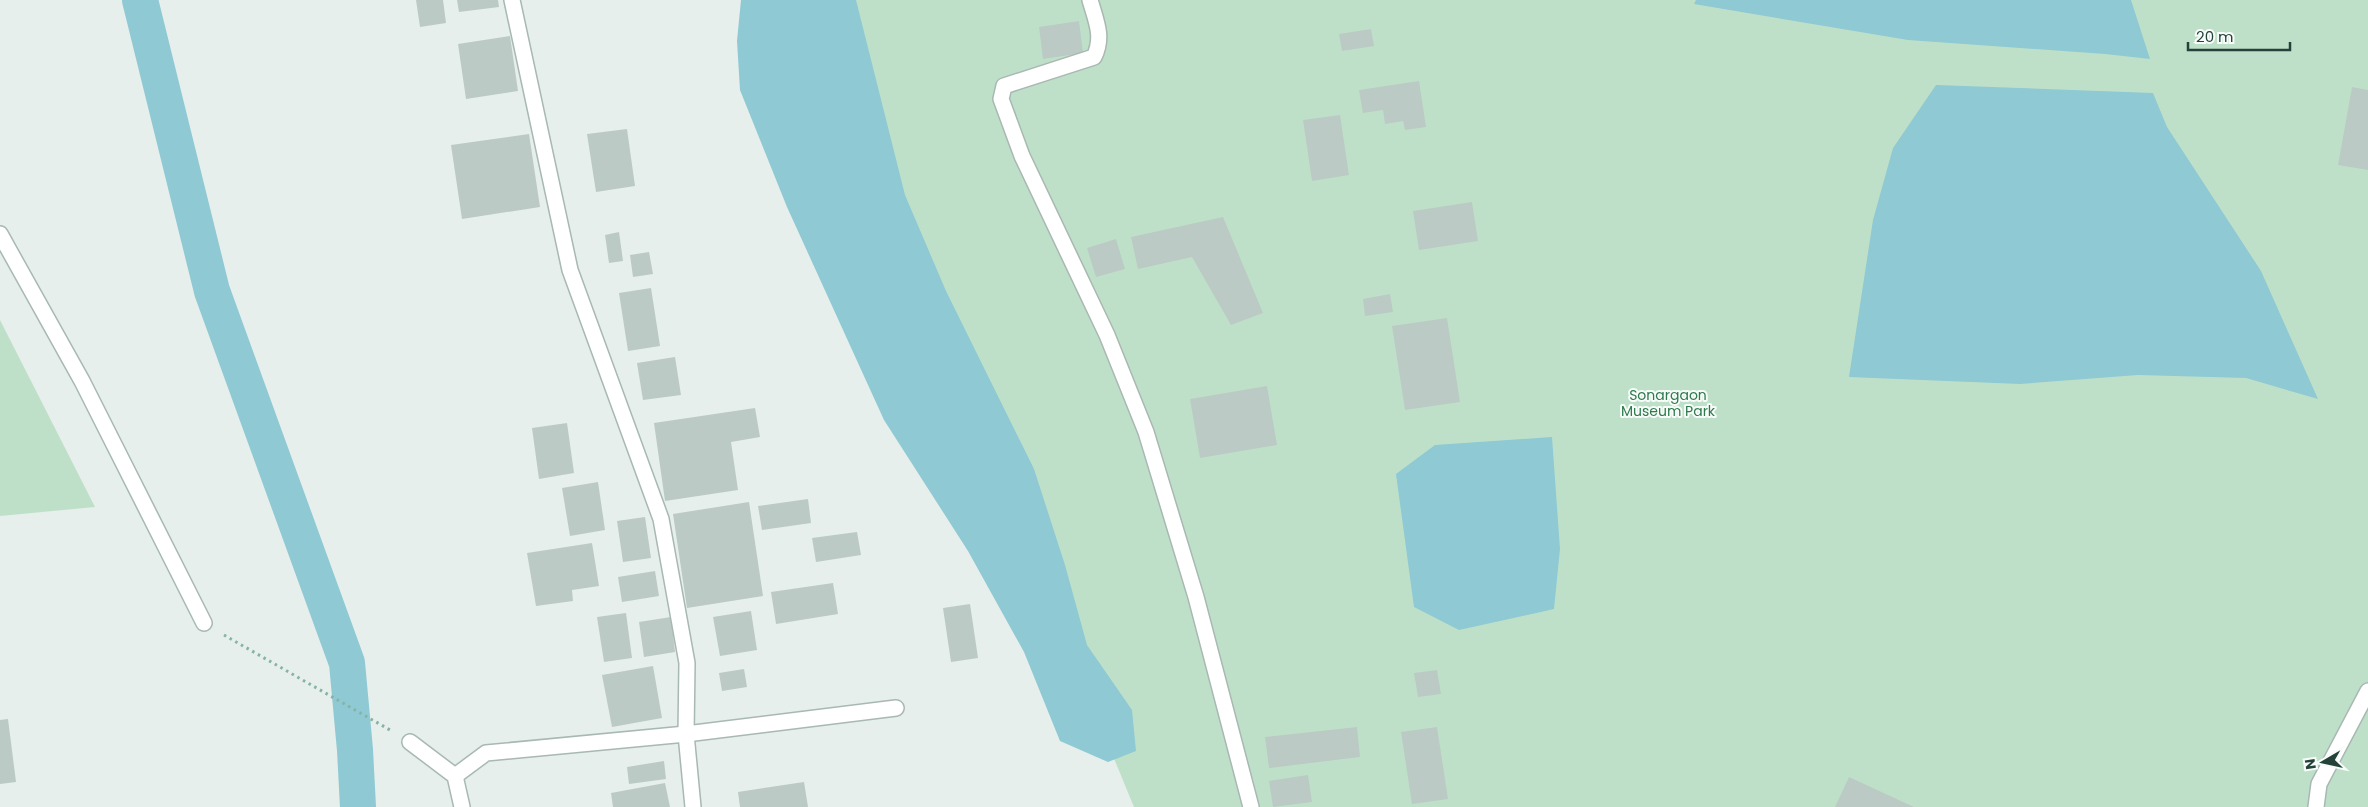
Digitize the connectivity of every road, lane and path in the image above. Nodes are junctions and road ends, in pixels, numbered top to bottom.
1 (512, 0) edge
2 (1090, 0) edge
3 (0, 234) edge
4 (204, 623) joint
5 (2368, 691) edge
6 (896, 708) dead end
7 (686, 734) junction
8 (410, 742) joint
9 (455, 776) junction
10 (462, 807) edge
11 (693, 807) edge
12 (1251, 807) edge
13 (2316, 807) edge

1 - 7 street
2 - 12 street
3 - 4 street
4 - 8 path
5 - 13 street
6 - 7 street
7 - 9 street
7 - 11 street
8 - 9 street
9 - 10 street

